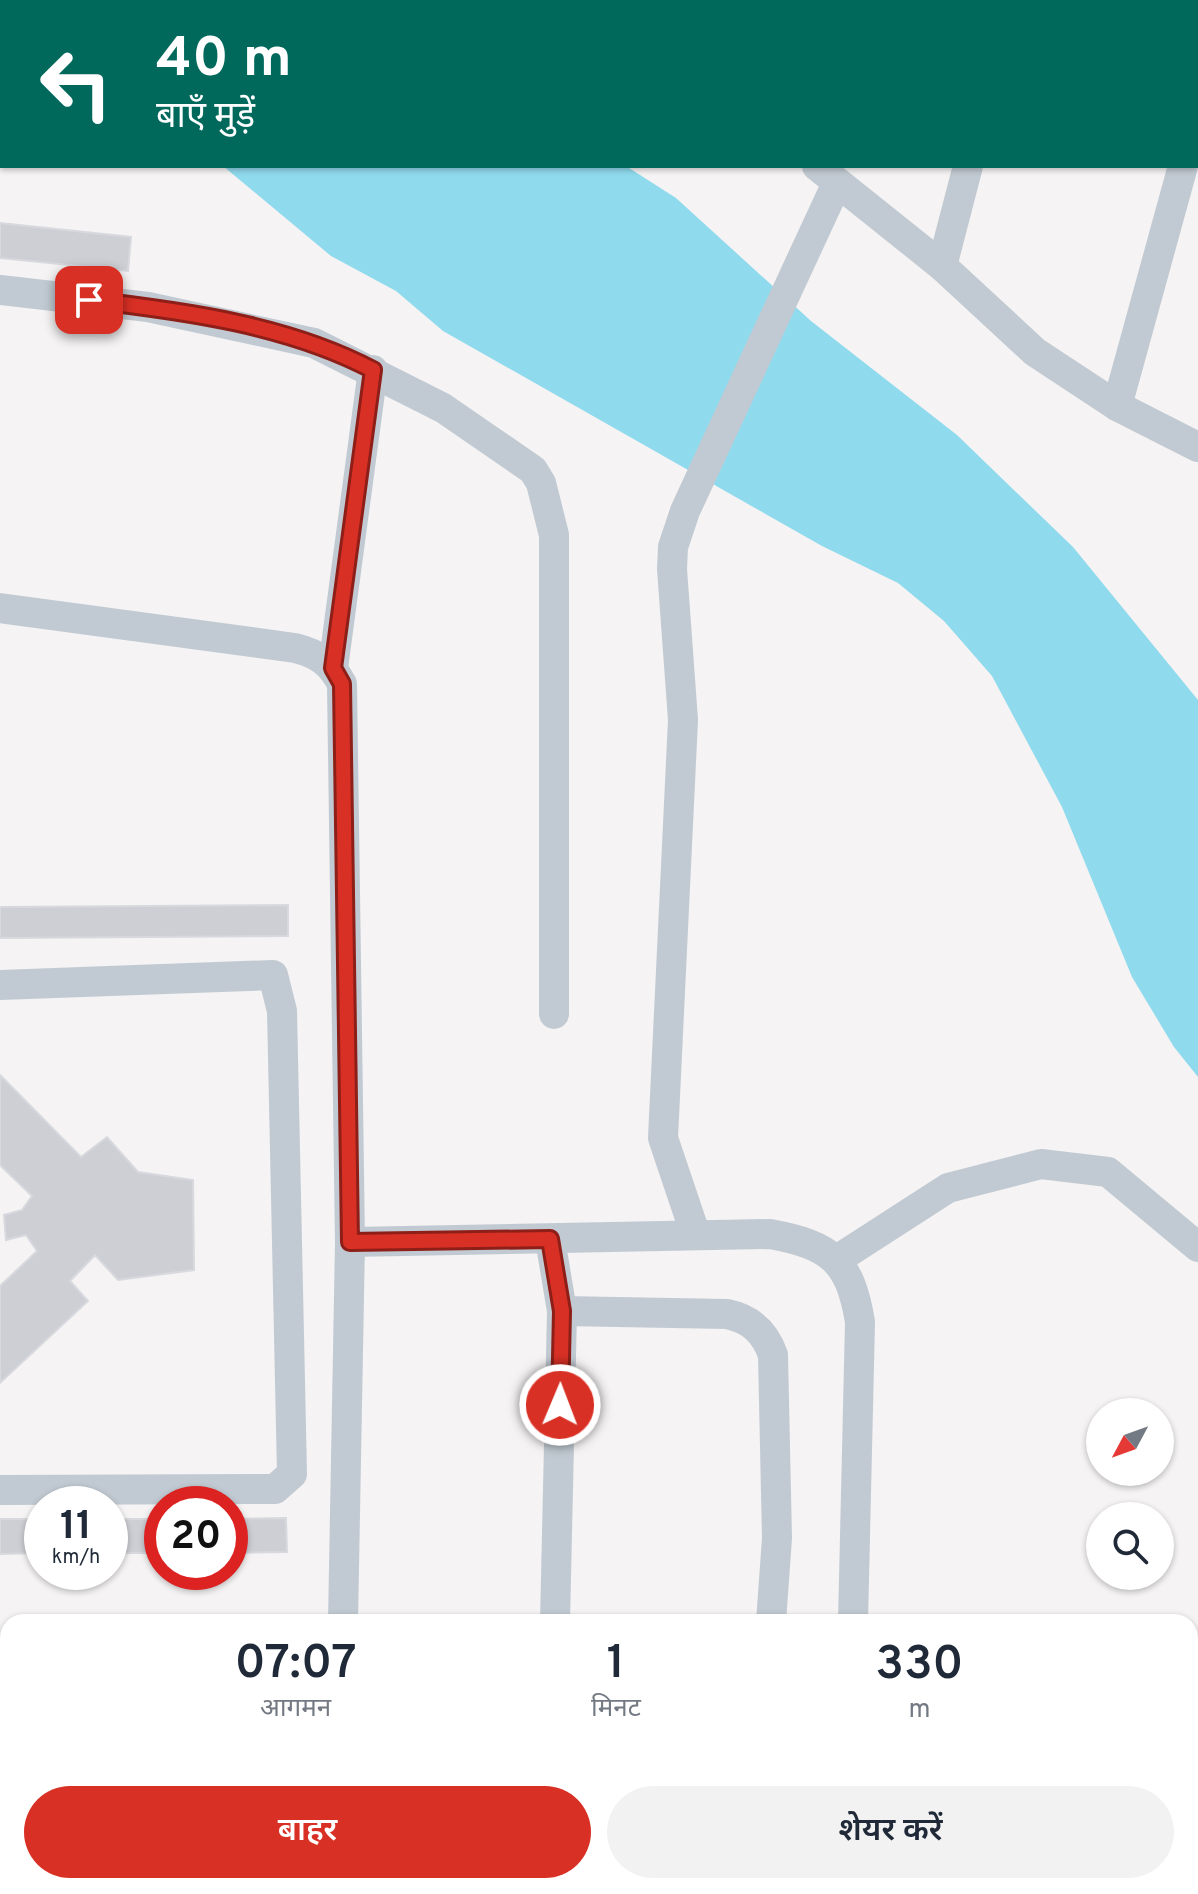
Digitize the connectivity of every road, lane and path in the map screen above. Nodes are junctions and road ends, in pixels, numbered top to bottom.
1 (967, 168) edge
2 (1182, 168) edge
3 (827, 174) edge
4 (942, 266) junction
5 (0, 290) edge
6 (373, 370) junction
7 (1117, 406) junction
8 (1198, 447) edge
9 (0, 608) edge
10 (333, 668) junction
11 (0, 985) edge
12 (554, 1014) dead end
13 (695, 1233) junction
14 (550, 1239) junction
15 (350, 1242) junction
16 (1198, 1247) edge
17 (838, 1259) junction
18 (562, 1311) junction
19 (0, 1490) edge
20 (343, 1614) edge
21 (555, 1614) edge
22 (772, 1614) edge
23 (853, 1614) edge

1 - 4 lane
2 - 7 lane
3 - 4 lane
3 - 13 lane
4 - 7 lane
5 - 6 lane
6 - 10 lane
6 - 12 lane
7 - 8 lane
9 - 10 lane
10 - 15 lane
11 - 19 lane
13 - 14 lane
13 - 17 lane
14 - 15 lane
14 - 18 lane
15 - 20 lane
16 - 17 lane
17 - 23 lane
18 - 21 lane
18 - 22 lane

